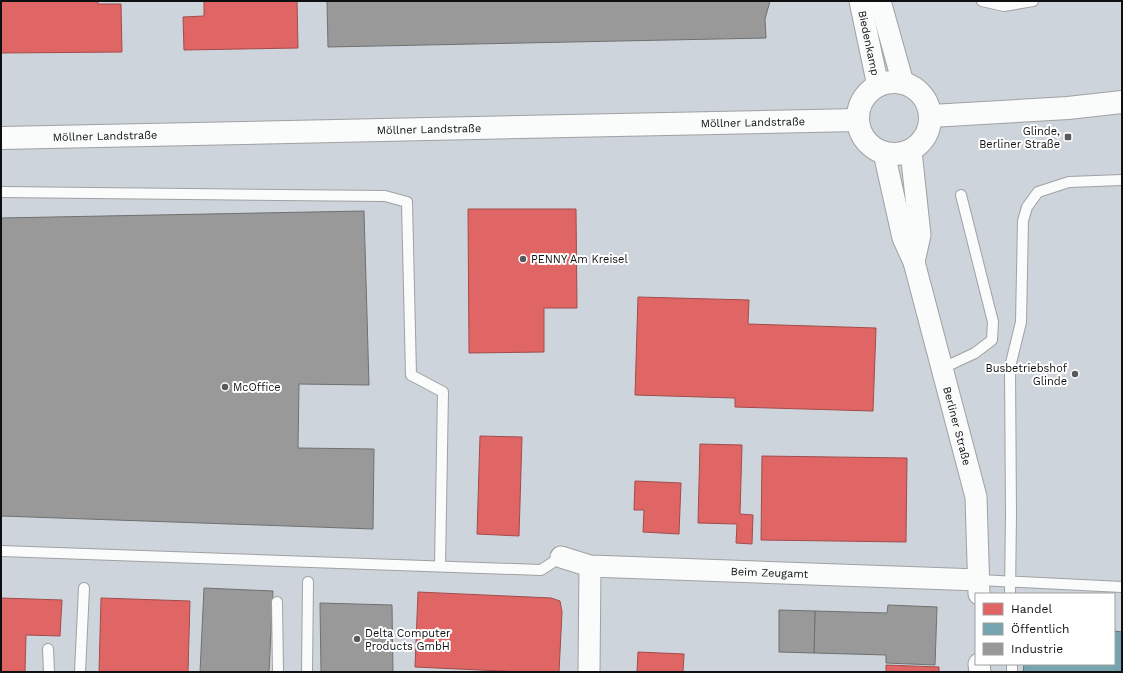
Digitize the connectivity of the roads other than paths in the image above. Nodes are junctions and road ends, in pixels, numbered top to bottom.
1 (860, 1) edge
2 (880, 1) edge
3 (982, 1) edge
4 (1033, 1) edge
5 (903, 83) junction
6 (878, 86) junction
7 (1122, 102) edge
8 (931, 116) junction
9 (858, 120) junction
10 (1, 138) edge
11 (911, 151) junction
12 (884, 153) junction
13 (1122, 180) edge
14 (1, 192) edge
15 (960, 195) dead end
16 (914, 262) junction
17 (943, 368) junction
18 (1, 551) edge
19 (561, 557) joint
20 (440, 566) junction
21 (590, 566) junction
22 (308, 582) dead end
23 (1010, 582) junction
24 (979, 587) edge
25 (1122, 587) edge
26 (84, 588) dead end
27 (1010, 593) edge
28 (278, 602) dead end
29 (48, 649) dead end
30 (49, 672) edge
31 (80, 672) edge
32 (278, 672) edge
33 (307, 672) edge
34 (589, 672) edge

1 - 6 street, Biedenkamp
2 - 5 street, Biedenkamp
3 - 4 lane
5 - 6 main road
5 - 8 main road
6 - 9 main road
7 - 8 main road
8 - 11 main road
9 - 10 main road, Möllner Landstraße
9 - 12 main road
11 - 12 main road
11 - 16 street, Berliner Straße
12 - 16 street, Berliner Straße
13 - 23 lane
14 - 20 lane
15 - 17 lane
16 - 17 street, Berliner Straße
17 - 24 street, Berliner Straße
18 - 20 lane
19 - 20 lane
19 - 21 street, Beim Zeugamt
21 - 24 street, Beim Zeugamt
21 - 34 street
22 - 33 lane
23 - 24 lane
23 - 25 lane
23 - 27 lane
26 - 31 lane
28 - 32 lane
29 - 30 lane

